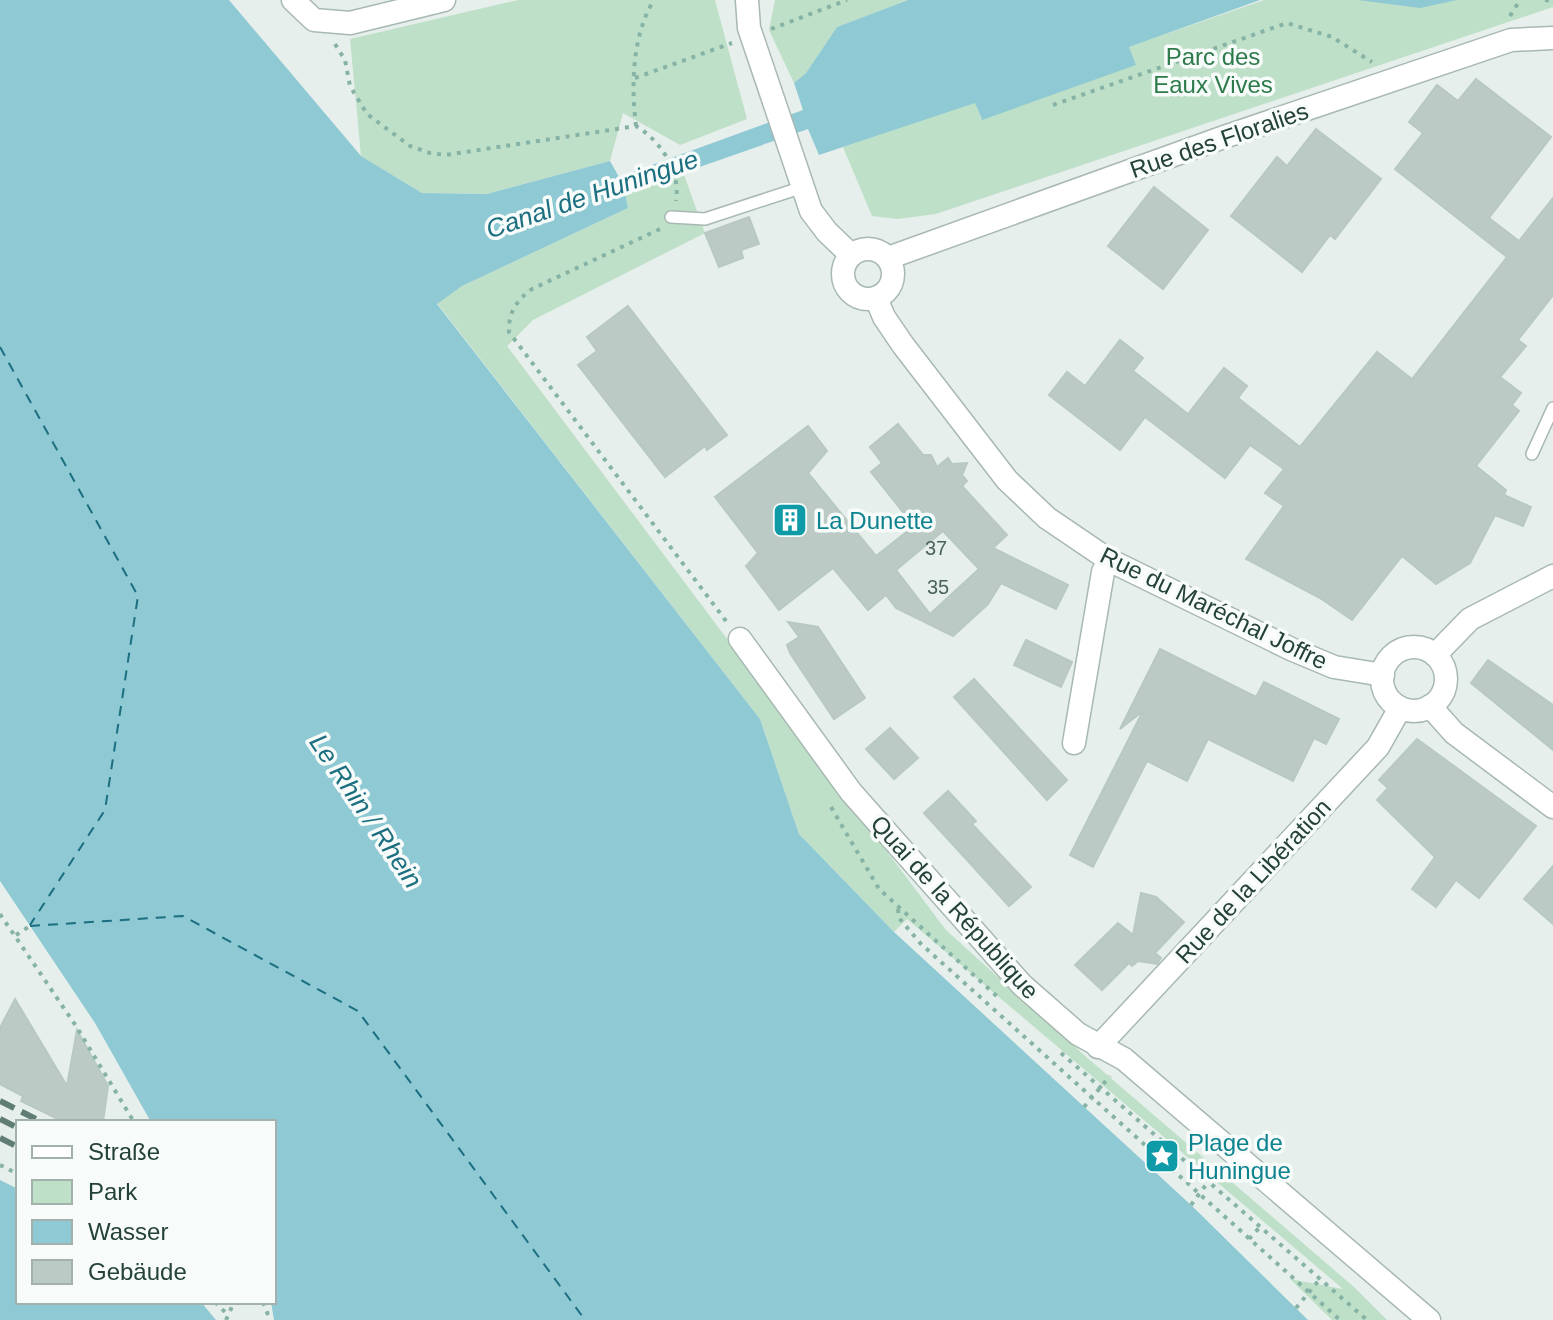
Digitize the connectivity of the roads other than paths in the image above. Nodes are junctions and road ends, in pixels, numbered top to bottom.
1 (293, 0) edge
2 (444, 0) edge
3 (747, 0) edge
4 (1553, 38) edge
5 (800, 177) junction
6 (671, 217) road end
7 (851, 255) junction
8 (888, 258) junction
9 (876, 298) junction
10 (1553, 408) edge
11 (1532, 454) dead end
12 (1109, 560) junction
13 (1553, 576) edge
14 (740, 639) road end
15 (1435, 655) junction
16 (1383, 675) junction
17 (1430, 706) junction
18 (1400, 708) junction
19 (1074, 743) dead end
20 (1553, 807) edge
21 (1098, 1047) junction
22 (1429, 1320) edge

1 - 2 street
3 - 5 street
4 - 8 street, Rue des Floralies
5 - 6 lane
5 - 7 street
7 - 8 street
7 - 9 street
8 - 9 street
9 - 12 street, Rue du Maréchal Joffre
10 - 11 lane
12 - 16 street, Rue du Maréchal Joffre
12 - 19 street
13 - 15 street
14 - 21 street, Quai de la République
15 - 16 street
15 - 17 street
16 - 18 street
17 - 18 street
17 - 20 street
18 - 21 street, Rue de la Libération
21 - 22 street, Quai de la République

